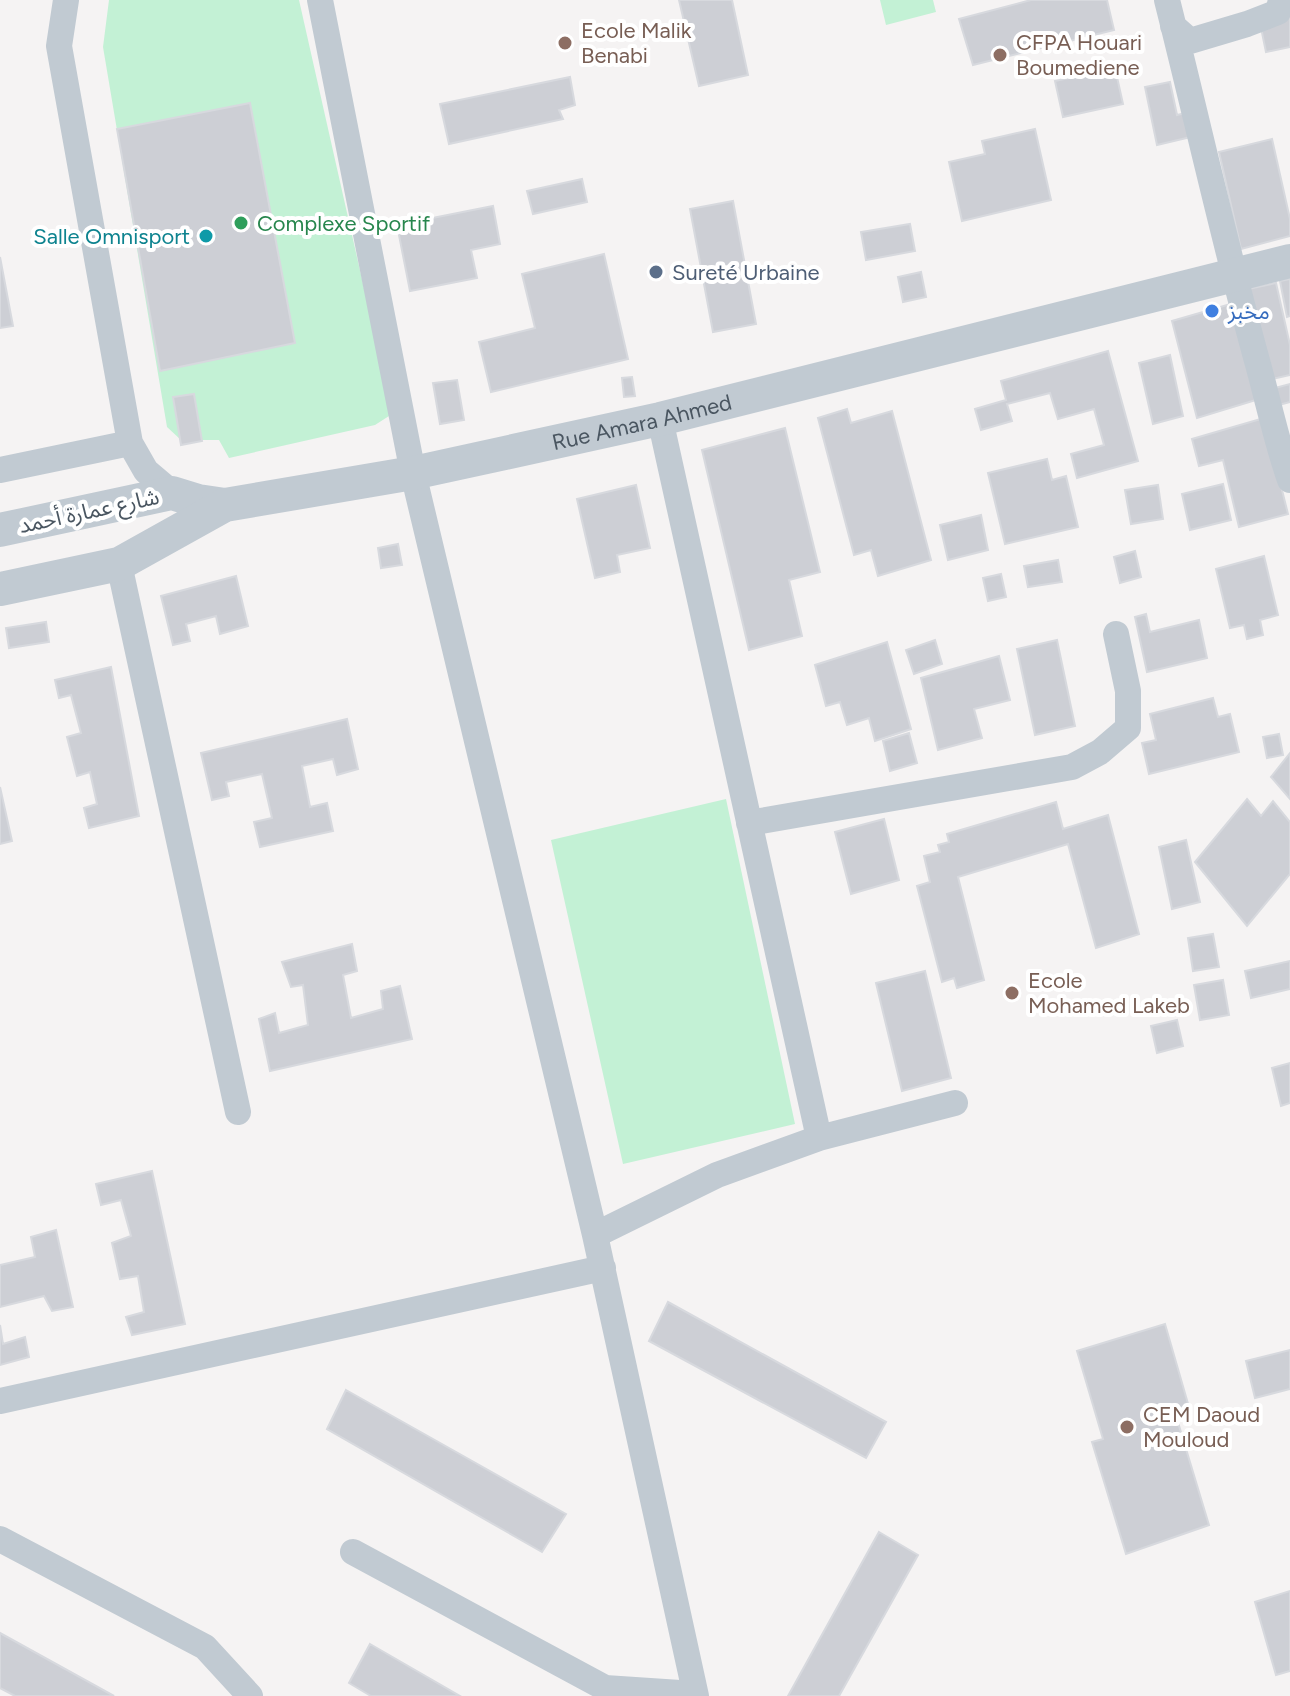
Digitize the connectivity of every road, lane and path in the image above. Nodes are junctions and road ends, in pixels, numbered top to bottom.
1 (66, 0) edge
2 (320, 0) edge
3 (1167, 0) edge
4 (1281, 0) edge
5 (1173, 26) junction
6 (1290, 261) edge
7 (1233, 276) junction
8 (660, 419) junction
9 (130, 443) junction
10 (0, 470) edge
11 (413, 473) junction
12 (1290, 480) edge
13 (172, 493) junction
14 (225, 505) junction
15 (0, 530) edge
16 (119, 564) junction
17 (0, 589) edge
18 (1116, 634) dead end
19 (749, 823) junction
20 (955, 1103) dead end
21 (238, 1112) dead end
22 (819, 1138) junction
23 (595, 1235) junction
24 (603, 1268) junction
25 (0, 1401) edge
26 (0, 1539) edge
27 (353, 1552) dead end
28 (696, 1695) edge
29 (250, 1696) edge

1 - 9 street
2 - 11 street
3 - 5 street
4 - 5 street
5 - 7 street
6 - 7 street, Rue Amara Ahmed
7 - 8 street, Rue Amara Ahmed
7 - 12 street
8 - 11 street, Rue Amara Ahmed
8 - 19 street
9 - 10 street
9 - 13 street
11 - 14 street, Rue Amara Ahmed
11 - 23 street
13 - 14 street, شارع عمارة أحمد
13 - 15 street, شارع عمارة أحمد
14 - 16 street, Rue Amara Ahmed
16 - 17 street, Rue Amara Ahmed
16 - 21 street
18 - 19 street
19 - 22 street
20 - 22 street
22 - 23 street
23 - 24 street
24 - 25 street
24 - 28 street
26 - 29 street
27 - 28 street

